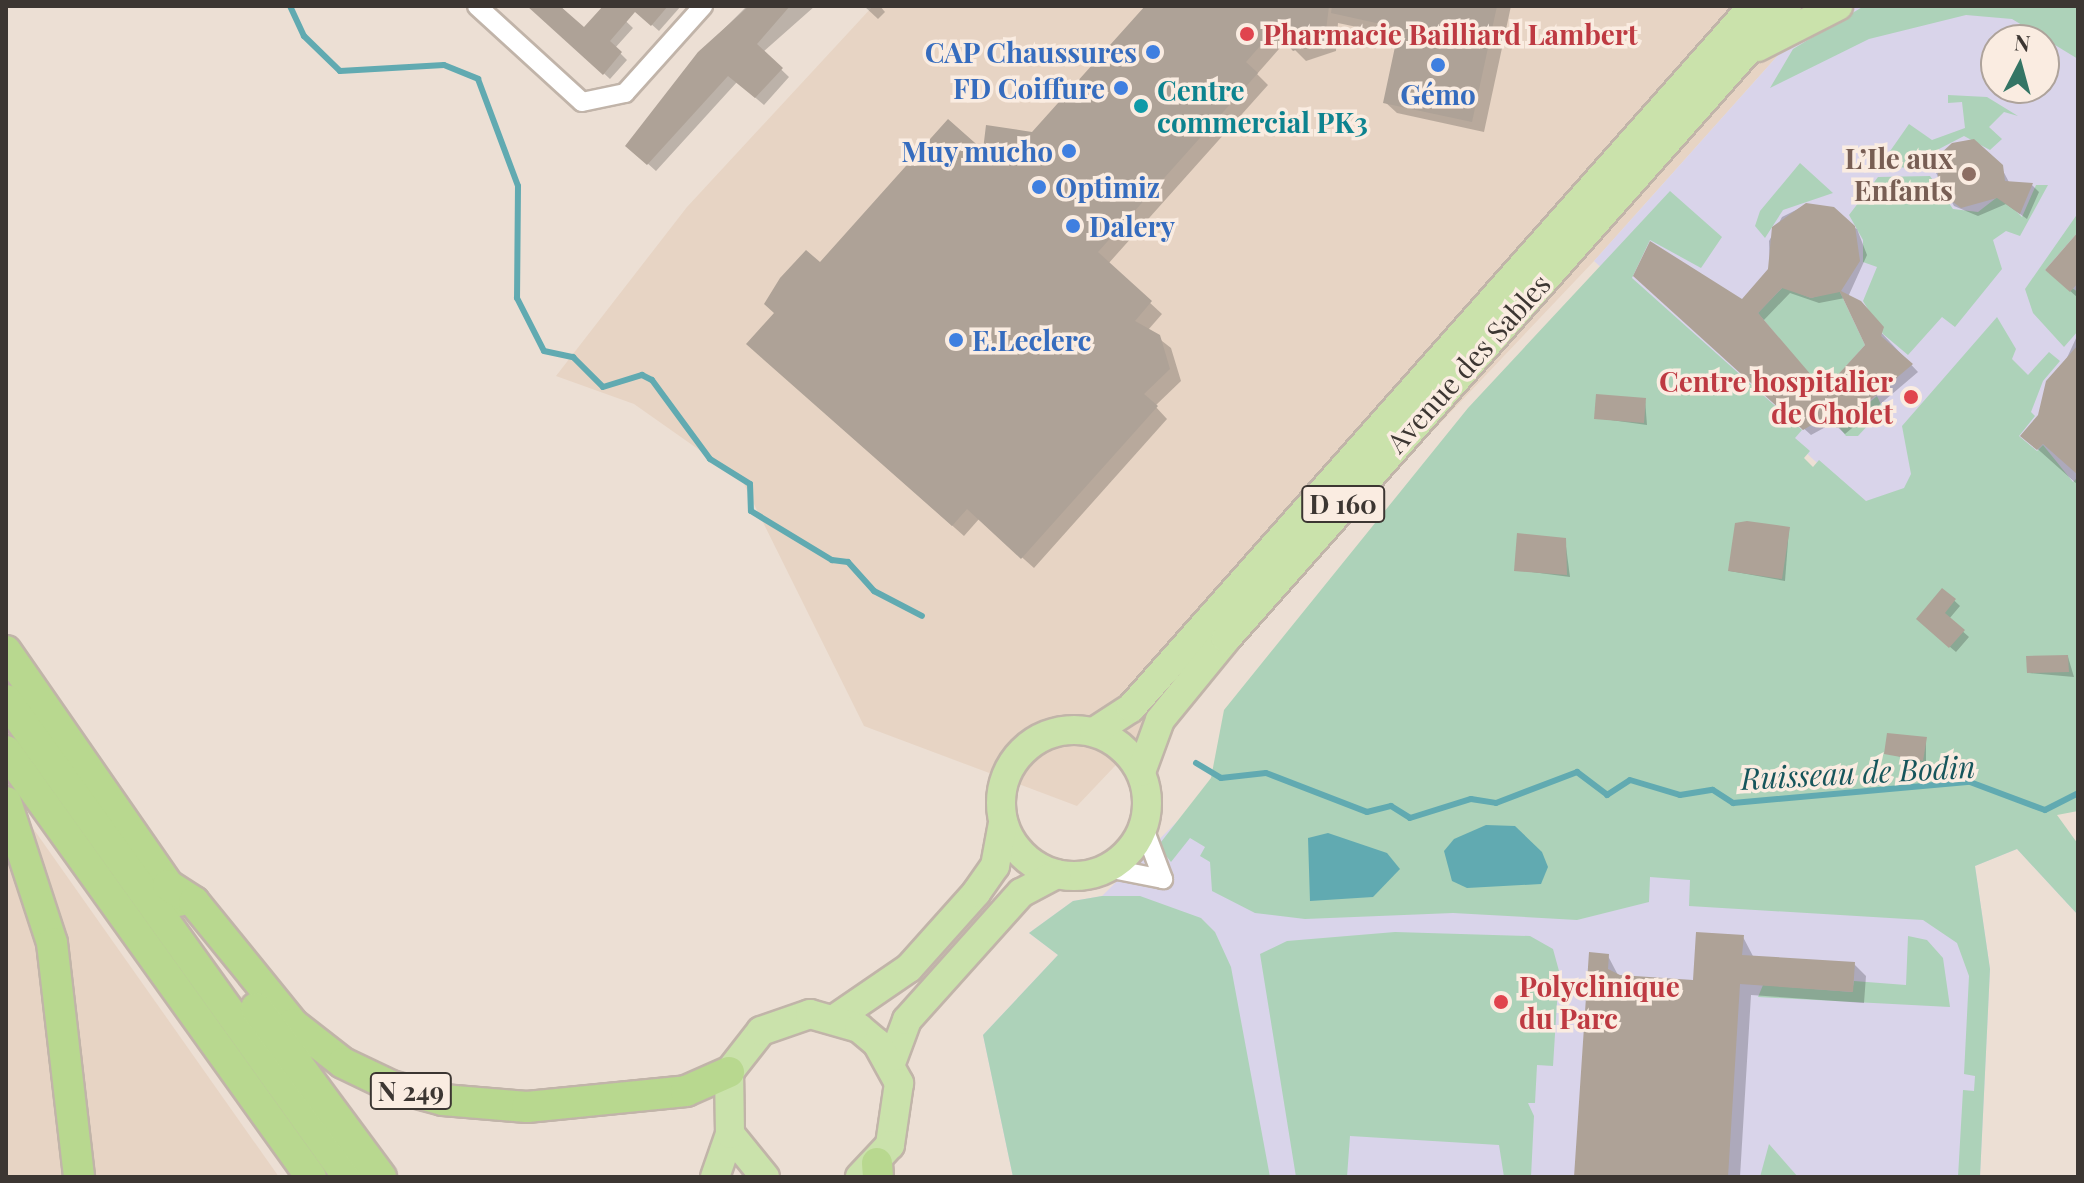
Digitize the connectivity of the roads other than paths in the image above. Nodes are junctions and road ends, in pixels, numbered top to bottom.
1 (477, 6) edge
2 (703, 6) edge
3 (1736, 6) edge
4 (1753, 6) edge
5 (1787, 6) edge
6 (1838, 6) edge
7 (1732, 48) junction
8 (6, 651) edge
9 (6, 700) edge
10 (1094, 732) junction
11 (6, 751) edge
12 (1141, 772) junction
13 (6, 802) edge
14 (1003, 823) junction
15 (1143, 826) junction
16 (1107, 868) junction
17 (1056, 874) junction
18 (168, 885) junction
19 (836, 1018) junction
20 (891, 1063) junction
21 (729, 1072) junction
22 (730, 1134) junction
23 (872, 1172) edge
24 (79, 1177) edge
25 (311, 1177) edge
26 (348, 1177) edge
27 (381, 1177) edge
28 (715, 1177) edge
29 (765, 1177) edge

1 - 2 street
3 - 7 main road
4 - 7 main road, Avenue des Sables / D 160
5 - 7 main road, Avenue des Sables / D 160
6 - 7 main road
7 - 10 main road, Avenue des Sables / D 160
7 - 12 main road, Avenue des Sables / D 160
8 - 18 highway, N 249
9 - 26 highway
10 - 12 main road
10 - 14 main road
11 - 25 highway
12 - 15 main road
13 - 24 highway
14 - 17 main road
14 - 19 main road
15 - 16 main road
15 - 16 street
16 - 17 main road
17 - 20 main road
18 - 21 highway, N 249
18 - 27 highway, N 249
19 - 20 main road
19 - 21 main road
20 - 23 main road
21 - 22 main road
22 - 28 main road
22 - 29 main road

